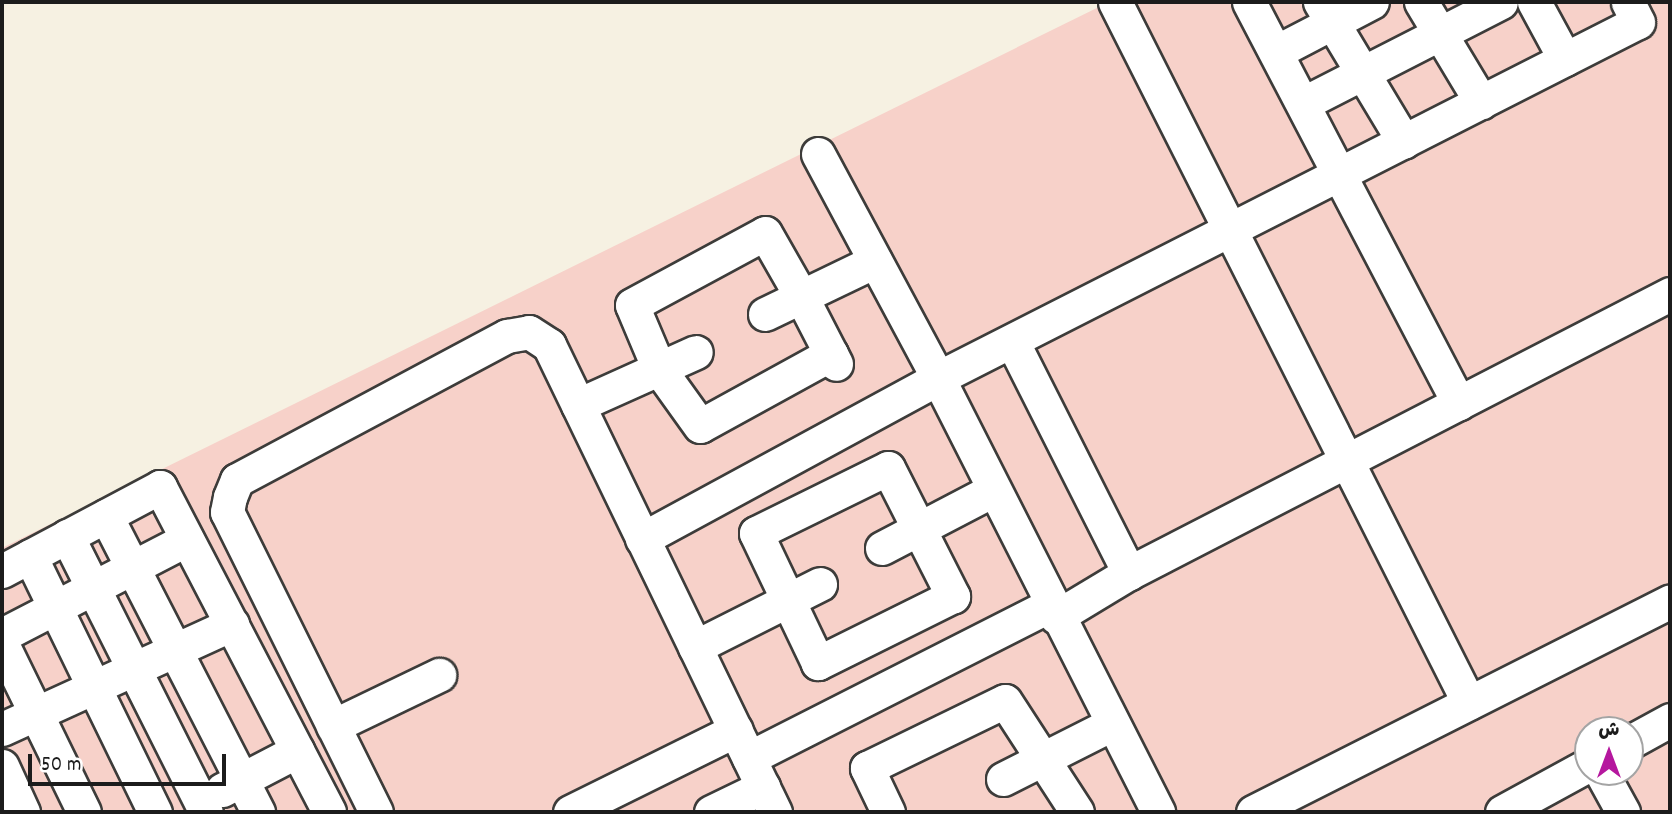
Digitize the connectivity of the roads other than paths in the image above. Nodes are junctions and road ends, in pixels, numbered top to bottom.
1 (1115, 2) edge
2 (1249, 2) edge
3 (1372, 2) edge
4 (1421, 2) edge
5 (1501, 2) edge
6 (1534, 2) edge
7 (1628, 2) edge
8 (1326, 12) edge
9 (1441, 33) junction
10 (1276, 52) junction
11 (1565, 59) junction
12 (1364, 75) junction
13 (1481, 102) junction
14 (1304, 103) junction
15 (1404, 142) junction
16 (818, 154) dead end
17 (1341, 174) junction
18 (1230, 232) junction
19 (875, 261) junction
20 (1670, 294) edge
21 (802, 296) junction
22 (765, 314) dead end
23 (1013, 343) junction
24 (696, 352) dead end
25 (659, 369) junction
26 (938, 378) junction
27 (1459, 403) junction
28 (578, 405) junction
29 (1344, 462) junction
30 (993, 490) junction
31 (106, 516) junction
32 (920, 531) junction
33 (67, 537) junction
34 (187, 539) junction
35 (642, 539) junction
36 (882, 548) dead end
37 (16, 564) edge
38 (131, 567) junction
39 (1129, 573) junction
40 (820, 584) dead end
41 (93, 588) junction
42 (788, 601) junction
43 (1670, 601) edge
44 (55, 607) junction
45 (1053, 611) junction
46 (232, 624) junction
47 (2, 635) edge
48 (2, 644) edge
49 (695, 647) junction
50 (175, 650) junction
51 (134, 669) junction
52 (439, 676) dead end
53 (94, 687) junction
54 (1469, 703) junction
55 (35, 713) junction
56 (1670, 720) edge
57 (1112, 724) junction
58 (333, 726) junction
59 (2, 729) edge
60 (1644, 734) edge
61 (297, 751) junction
62 (1040, 760) junction
63 (2, 766) edge
64 (756, 772) edge
65 (1574, 773) edge
66 (1003, 779) dead end
67 (242, 780) junction
68 (1609, 786) edge
69 (196, 809) edge
70 (23, 812) edge
71 (84, 812) edge
72 (155, 812) edge
73 (258, 812) edge
74 (329, 812) edge
75 (376, 812) edge
76 (570, 812) edge
77 (711, 812) edge
78 (888, 812) edge
79 (1077, 812) edge
80 (1158, 812) edge
81 (1252, 812) edge
82 (1502, 812) edge
83 (1623, 812) edge

1 - 18 lane
2 - 10 lane
3 - 8 lane
4 - 9 lane
5 - 9 lane
6 - 11 lane
7 - 11 lane
8 - 10 lane
8 - 12 lane
9 - 12 lane
9 - 13 lane
10 - 14 lane
11 - 13 lane
12 - 14 lane
12 - 15 lane
13 - 15 lane
14 - 17 lane
15 - 17 lane
16 - 19 lane
17 - 18 lane
17 - 27 lane
18 - 23 lane
18 - 29 lane
19 - 21 lane
19 - 26 lane
20 - 27 lane
21 - 22 lane
21 - 25 lane
21 - 25 lane
23 - 26 lane
23 - 39 lane
24 - 25 lane
25 - 28 lane
26 - 30 lane
26 - 35 lane
27 - 29 lane
28 - 35 lane
28 - 58 lane
29 - 39 lane
29 - 54 lane
30 - 32 lane
30 - 45 lane
31 - 33 lane
31 - 34 lane
31 - 38 lane
32 - 36 lane
32 - 42 lane
32 - 42 lane
33 - 37 lane
33 - 41 lane
34 - 38 lane
34 - 46 lane
35 - 49 lane
37 - 44 lane
38 - 41 lane
38 - 50 lane
39 - 45 lane
40 - 42 lane
41 - 44 lane
41 - 51 lane
42 - 49 lane
43 - 54 lane
44 - 47 lane
44 - 53 lane
45 - 57 lane
45 - 64 lane
46 - 50 lane
46 - 61 lane
48 - 55 lane
49 - 64 lane
50 - 51 lane
50 - 67 lane
51 - 53 lane
51 - 69 lane
52 - 58 lane
53 - 55 lane
53 - 72 lane
54 - 81 lane
55 - 59 lane
55 - 71 lane
56 - 60 lane
57 - 62 lane
57 - 80 lane
58 - 75 lane
61 - 67 lane
61 - 74 lane
62 - 66 lane
62 - 78 lane
62 - 79 lane
63 - 70 lane
64 - 76 lane
64 - 77 lane
65 - 82 lane
67 - 69 lane
67 - 73 lane
68 - 83 lane

